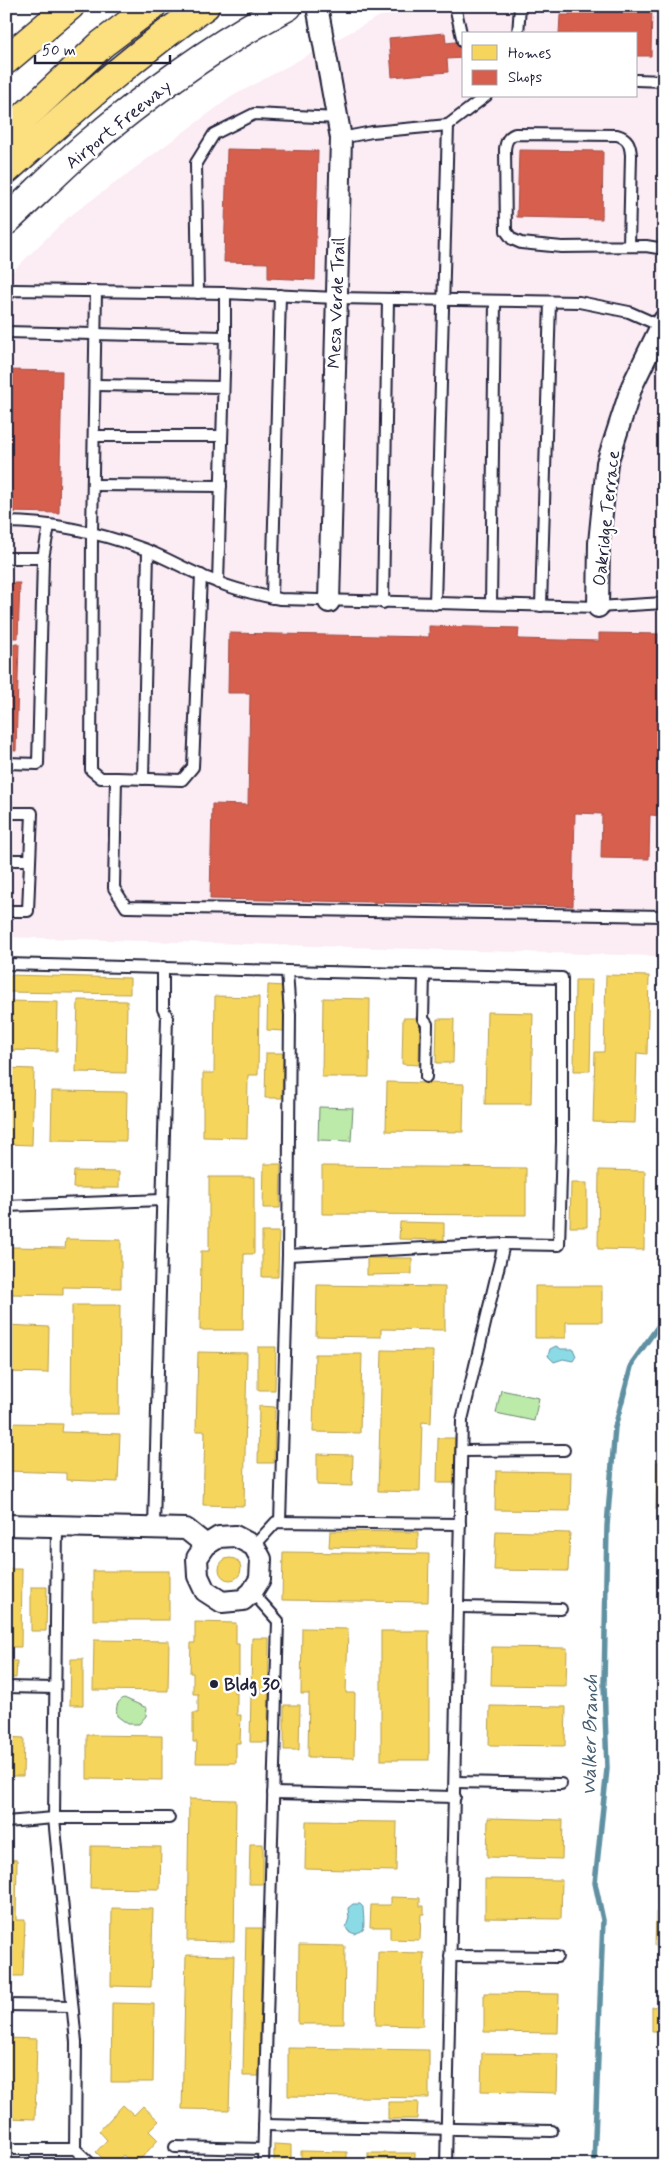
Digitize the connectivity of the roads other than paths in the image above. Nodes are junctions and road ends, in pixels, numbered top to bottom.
1 (70, 6) edge
2 (152, 6) edge
3 (205, 6) edge
4 (288, 6) edge
5 (316, 6) edge
6 (456, 6) edge
7 (520, 6) edge
8 (518, 32) edge
9 (462, 37) edge
10 (6, 60) edge
11 (638, 80) edge
12 (664, 81) edge
13 (474, 100) edge
14 (338, 118) junction
15 (448, 126) junction
16 (6, 134) edge
17 (341, 138) junction
18 (6, 170) edge
19 (6, 221) edge
20 (629, 246) junction
21 (664, 249) edge
22 (96, 291) junction
23 (198, 293) junction
24 (225, 293) junction
25 (280, 295) junction
26 (6, 296) edge
27 (336, 298) junction
28 (388, 299) junction
29 (443, 300) junction
30 (495, 301) junction
31 (550, 302) junction
32 (663, 324) edge
33 (6, 332) edge
34 (96, 334) junction
35 (225, 337) junction
36 (95, 385) junction
37 (223, 387) junction
38 (94, 436) junction
39 (222, 436) junction
40 (93, 486) junction
41 (220, 486) junction
42 (6, 522) edge
43 (49, 526) junction
44 (92, 533) junction
45 (148, 551) junction
46 (6, 558) edge
47 (43, 558) junction
48 (201, 575) junction
49 (218, 583) junction
50 (272, 598) junction
51 (329, 602) junction
52 (383, 603) junction
53 (664, 603) edge
54 (435, 604) junction
55 (491, 604) junction
56 (541, 606) junction
57 (598, 607) junction
58 (6, 763) edge
59 (116, 778) junction
60 (143, 779) junction
61 (6, 813) edge
62 (6, 860) edge
63 (30, 860) junction
64 (6, 911) edge
65 (664, 916) edge
66 (6, 964) edge
67 (163, 967) junction
68 (287, 971) junction
69 (424, 975) junction
70 (426, 1077) dead end
71 (162, 1200) junction
72 (6, 1206) edge
73 (504, 1244) junction
74 (288, 1255) junction
75 (462, 1450) junction
76 (564, 1450) dead end
77 (280, 1522) junction
78 (6, 1524) edge
79 (460, 1524) junction
80 (56, 1525) junction
81 (154, 1527) junction
82 (206, 1545) junction
83 (254, 1546) junction
84 (252, 1592) junction
85 (459, 1608) junction
86 (561, 1609) dead end
87 (6, 1687) edge
88 (55, 1688) junction
89 (455, 1782) junction
90 (561, 1784) dead end
91 (273, 1793) junction
92 (455, 1797) junction
93 (54, 1818) junction
94 (169, 1818) dead end
95 (6, 1822) edge
96 (450, 1956) junction
97 (557, 1957) dead end
98 (6, 2005) edge
99 (72, 2006) junction
100 (264, 2125) junction
101 (446, 2130) junction
102 (552, 2131) dead end
103 (175, 2147) dead end
104 (6, 2148) edge
105 (75, 2149) junction
106 (263, 2149) junction
107 (92, 2165) edge
108 (263, 2165) edge
109 (446, 2165) edge

1 - 10 highway
2 - 16 highway
3 - 18 highway
4 - 19 main road, Airport Freeway
5 - 14 street, Mesa Verde Trail
6 - 9 lane
7 - 8 lane
11 - 12 lane
13 - 15 lane
14 - 17 street, Mesa Verde Trail
14 - 23 lane
15 - 17 lane
15 - 29 lane
17 - 27 street, Mesa Verde Trail
20 - 20 lane
20 - 21 lane
22 - 23 lane
22 - 26 lane
22 - 34 lane
23 - 24 lane
24 - 25 lane
24 - 35 lane
25 - 27 lane
25 - 50 lane
27 - 28 lane
27 - 51 street, Mesa Verde Trail
28 - 29 lane
28 - 52 lane
29 - 30 lane
29 - 54 lane
30 - 31 lane
30 - 55 lane
31 - 32 lane
31 - 56 lane
32 - 57 street, Oakridge Terrace
33 - 34 lane
34 - 35 lane
34 - 36 lane
35 - 37 lane
36 - 37 lane
36 - 38 lane
37 - 39 lane
38 - 39 lane
38 - 40 lane
39 - 41 lane
40 - 41 lane
40 - 44 lane
41 - 49 lane
42 - 43 lane
43 - 44 lane
43 - 47 lane
44 - 45 lane
44 - 59 lane
45 - 48 lane
45 - 60 lane
46 - 47 lane
47 - 58 lane
48 - 49 lane
48 - 60 lane
49 - 50 lane
50 - 51 lane
51 - 52 lane
52 - 54 lane
53 - 57 lane
54 - 55 lane
55 - 56 lane
56 - 57 lane
59 - 60 lane
59 - 65 lane
61 - 63 lane
62 - 63 lane
63 - 64 lane
66 - 67 lane
67 - 68 lane
67 - 71 lane
68 - 69 lane
68 - 74 lane
69 - 70 lane
69 - 73 lane
71 - 72 lane
71 - 81 lane
73 - 74 lane
73 - 75 lane
74 - 77 lane
75 - 76 lane
75 - 79 lane
77 - 79 lane
77 - 83 lane
78 - 80 street
79 - 85 lane
80 - 81 street
80 - 88 lane
81 - 82 street
82 - 83 street
82 - 84 street
83 - 84 street
84 - 91 lane
85 - 86 lane
85 - 89 lane
87 - 88 lane
88 - 93 lane
89 - 90 lane
89 - 92 lane
91 - 92 lane
91 - 100 lane
92 - 96 lane
93 - 94 lane
93 - 95 lane
93 - 99 lane
96 - 97 lane
96 - 101 lane
98 - 99 lane
99 - 105 lane
100 - 101 lane
100 - 106 lane
101 - 102 lane
101 - 109 lane
103 - 106 lane
104 - 105 lane
105 - 107 lane
106 - 108 lane

